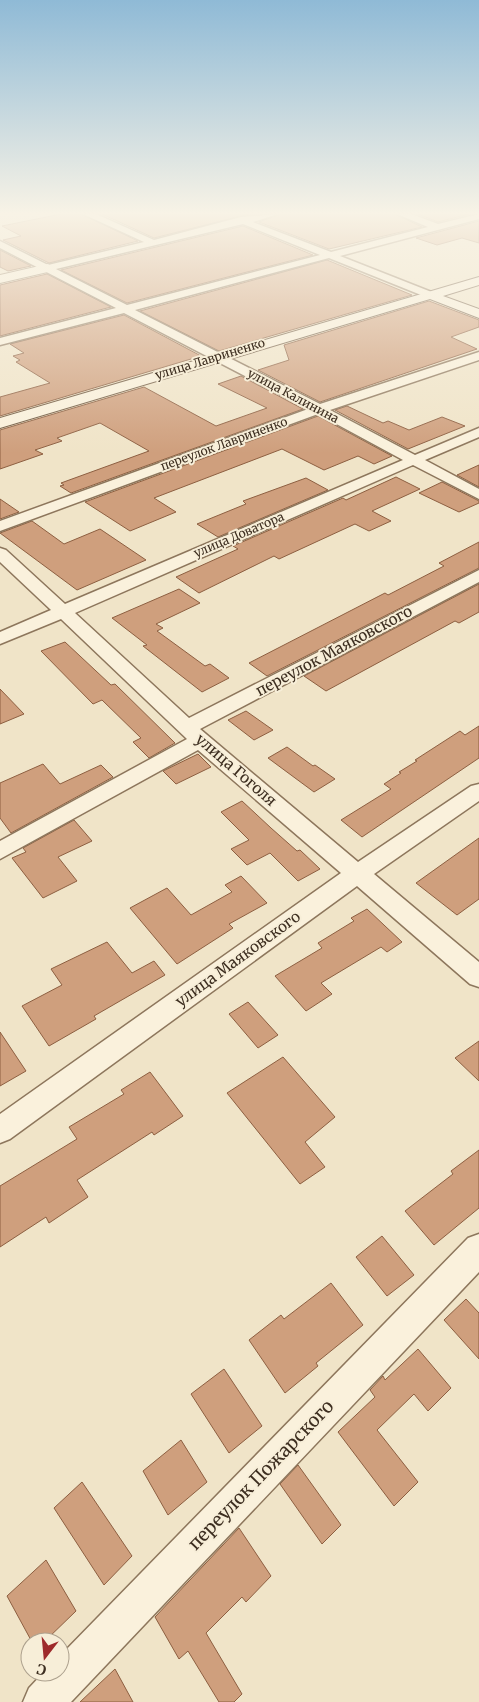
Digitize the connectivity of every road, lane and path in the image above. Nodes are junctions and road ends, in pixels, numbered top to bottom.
1 (96, 293) edge
2 (179, 293) edge
3 (426, 293) edge
4 (436, 293) edge
5 (430, 295) junction
6 (124, 308) junction
7 (479, 314) edge
8 (0, 342) edge
9 (218, 356) junction
10 (479, 356) edge
11 (319, 409) junction
12 (0, 423) edge
13 (479, 432) edge
14 (412, 460) junction
15 (479, 495) edge
16 (0, 526) edge
17 (0, 553) edge
18 (479, 575) edge
19 (63, 610) junction
20 (0, 639) edge
21 (194, 734) junction
22 (479, 791) edge
23 (0, 851) edge
24 (357, 874) junction
25 (479, 977) edge
26 (0, 1130) edge
27 (479, 1249) edge
28 (43, 1702) edge

1 - 6 street, улица Калинина
2 - 6 street
3 - 5 street
4 - 5 main road, улица Лавриненко
5 - 7 main road
5 - 9 main road, улица Лавриненко
6 - 8 street
6 - 9 street, улица Калинина
9 - 11 street, улица Калинина
9 - 12 main road, улица Лавриненко
10 - 11 street, переулок Лавриненко
11 - 14 street, улица Калинина
11 - 16 street, переулок Лавриненко
13 - 14 street, улица Доватора
14 - 15 street, улица Калинина
14 - 19 street, улица Доватора
17 - 19 street, улица Гоголя
18 - 21 street, переулок Маяковского
19 - 20 street, улица Доватора
19 - 21 street, улица Гоголя
21 - 23 street, переулок Маяковского
21 - 24 street, улица Гоголя
22 - 24 street, улица Маяковского
24 - 25 street, улица Гоголя
24 - 26 street, улица Маяковского
27 - 28 street, переулок Пожарского

